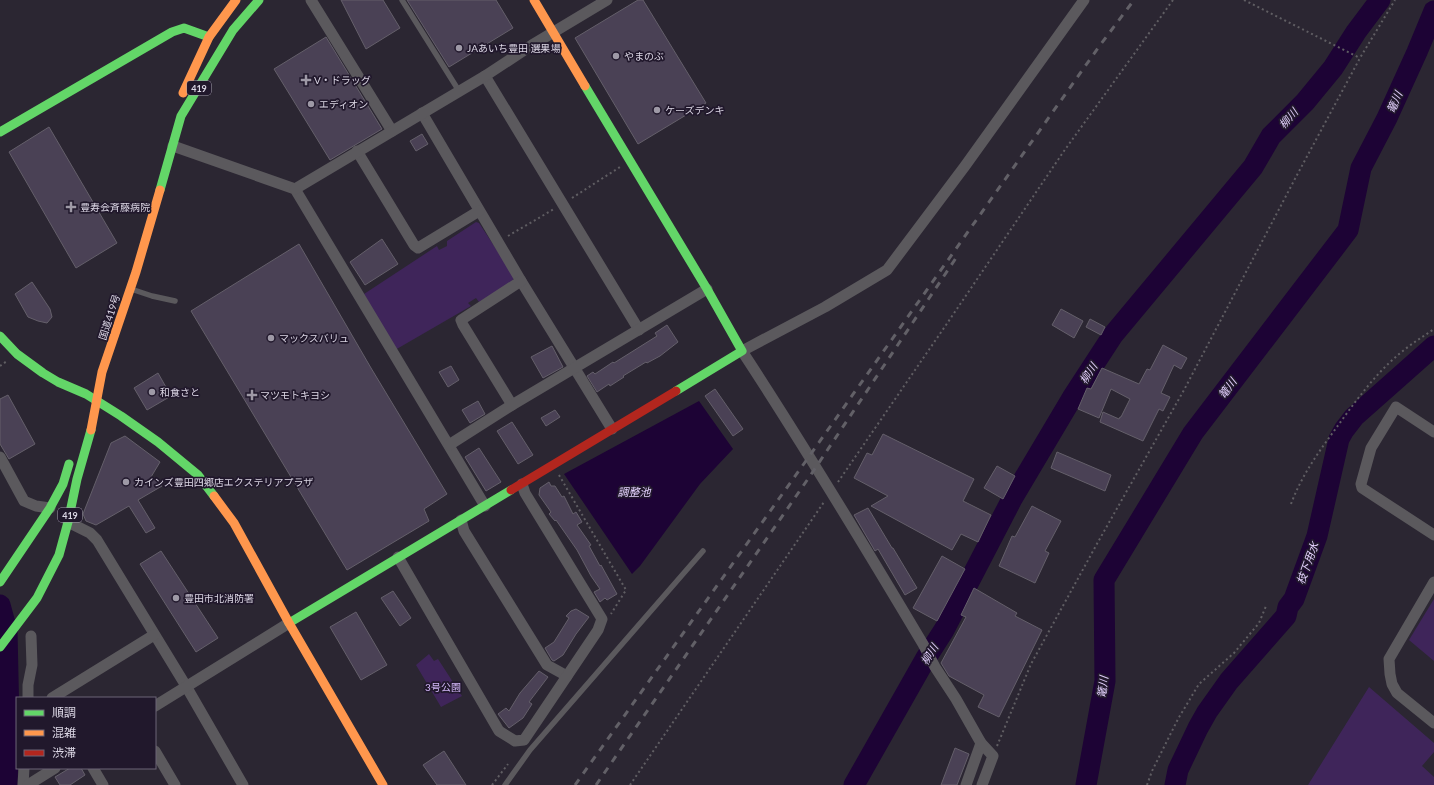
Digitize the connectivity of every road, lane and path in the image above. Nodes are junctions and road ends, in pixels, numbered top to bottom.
1 (236, 0) edge
2 (258, 0) edge
3 (311, 0) edge
4 (402, 0) edge
5 (534, 0) edge
6 (607, 0) edge
7 (1084, 0) edge
8 (1173, 0) edge
9 (1244, 0) edge
10 (1395, 0) edge
11 (553, 32) junction
12 (209, 37) junction
13 (1360, 58) junction
14 (485, 76) junction
15 (459, 91) junction
16 (422, 113) junction
17 (392, 131) junction
18 (0, 132) edge
19 (173, 146) junction
20 (357, 151) junction
21 (295, 189) junction
22 (479, 211) junction
23 (521, 281) junction
24 (130, 289) junction
25 (707, 290) junction
26 (175, 301) dead end
27 (1434, 329) edge
28 (639, 330) junction
29 (0, 336) edge
30 (742, 351) junction
31 (575, 368) junction
32 (87, 391) junction
33 (97, 401) junction
34 (512, 405) junction
35 (612, 429) junction
36 (1434, 432) edge
37 (449, 445) junction
38 (72, 453) dead end
39 (0, 457) edge
40 (558, 473) dead end
41 (522, 484) junction
42 (831, 491) junction
43 (1291, 504) dead end
44 (485, 506) junction
45 (50, 508) junction
46 (461, 520) junction
47 (68, 522) junction
48 (1434, 535) edge
49 (703, 551) dead end
50 (398, 557) junction
51 (4, 568) edge
52 (0, 582) edge
53 (1434, 582) edge
54 (1266, 606) dead end
55 (602, 619) junction
56 (289, 623) junction
57 (154, 635) junction
58 (31, 636) dead end
59 (0, 648) edge
60 (567, 676) junction
61 (186, 686) junction
62 (28, 697) edge
63 (54, 697) edge
64 (156, 705) edge
65 (1434, 723) edge
66 (981, 743) junction
67 (156, 754) edge
68 (993, 756) junction
69 (510, 761) dead end
70 (24, 769) edge
71 (53, 769) edge
72 (94, 769) edge
73 (23, 785) edge
74 (28, 785) edge
75 (103, 785) edge
76 (175, 785) edge
77 (242, 785) edge
78 (382, 785) edge
79 (492, 785) edge
80 (505, 785) edge
81 (630, 785) edge
82 (966, 785) edge
83 (982, 785) edge
84 (1147, 785) edge

1 - 12 main road, 国道419号 / 419
2 - 19 main road, 国道419号 / 419
3 - 17 street
4 - 15 lane
5 - 11 main road
6 - 11 street
7 - 30 street
8 - 42 path
9 - 13 path
10 - 13 path
11 - 14 street
11 - 25 main road
12 - 18 main road
12 - 32 main road, 国道419号 / 419
13 - 68 path
14 - 15 street
14 - 28 street
15 - 16 street
16 - 17 street
16 - 22 street
17 - 20 street
19 - 21 street
19 - 24 main road, 国道419号 / 419
20 - 21 street
20 - 22 street
21 - 37 street
22 - 23 street
23 - 31 street
23 - 34 street
24 - 26 lane
24 - 33 main road, 国道419号 / 419
25 - 28 street
25 - 30 main road
27 - 43 path
28 - 31 street
29 - 32 main road
30 - 35 main road
30 - 42 street
31 - 34 street
31 - 35 street
32 - 33 main road
33 - 47 main road, 国道419号 / 419
33 - 56 main road
34 - 37 street
35 - 41 main road
36 - 48 street
37 - 44 street
38 - 45 main road, 419
39 - 45 street
40 - 55 path
41 - 44 main road
41 - 55 street
42 - 66 street
42 - 81 path
44 - 46 main road
45 - 51 main road, 419
46 - 50 main road
46 - 60 street
47 - 57 street
47 - 59 main road, 国道419号 / 419
49 - 80 lane
50 - 56 main road
50 - 60 street
51 - 52 main road, 419
53 - 65 street
54 - 84 path
55 - 60 street
56 - 61 street
56 - 78 main road
57 - 61 street
57 - 63 street
58 - 62 street
61 - 64 street
61 - 77 street
66 - 68 street
66 - 82 street
67 - 76 street
68 - 83 street
69 - 79 path
70 - 73 street
71 - 74 street
72 - 75 street

